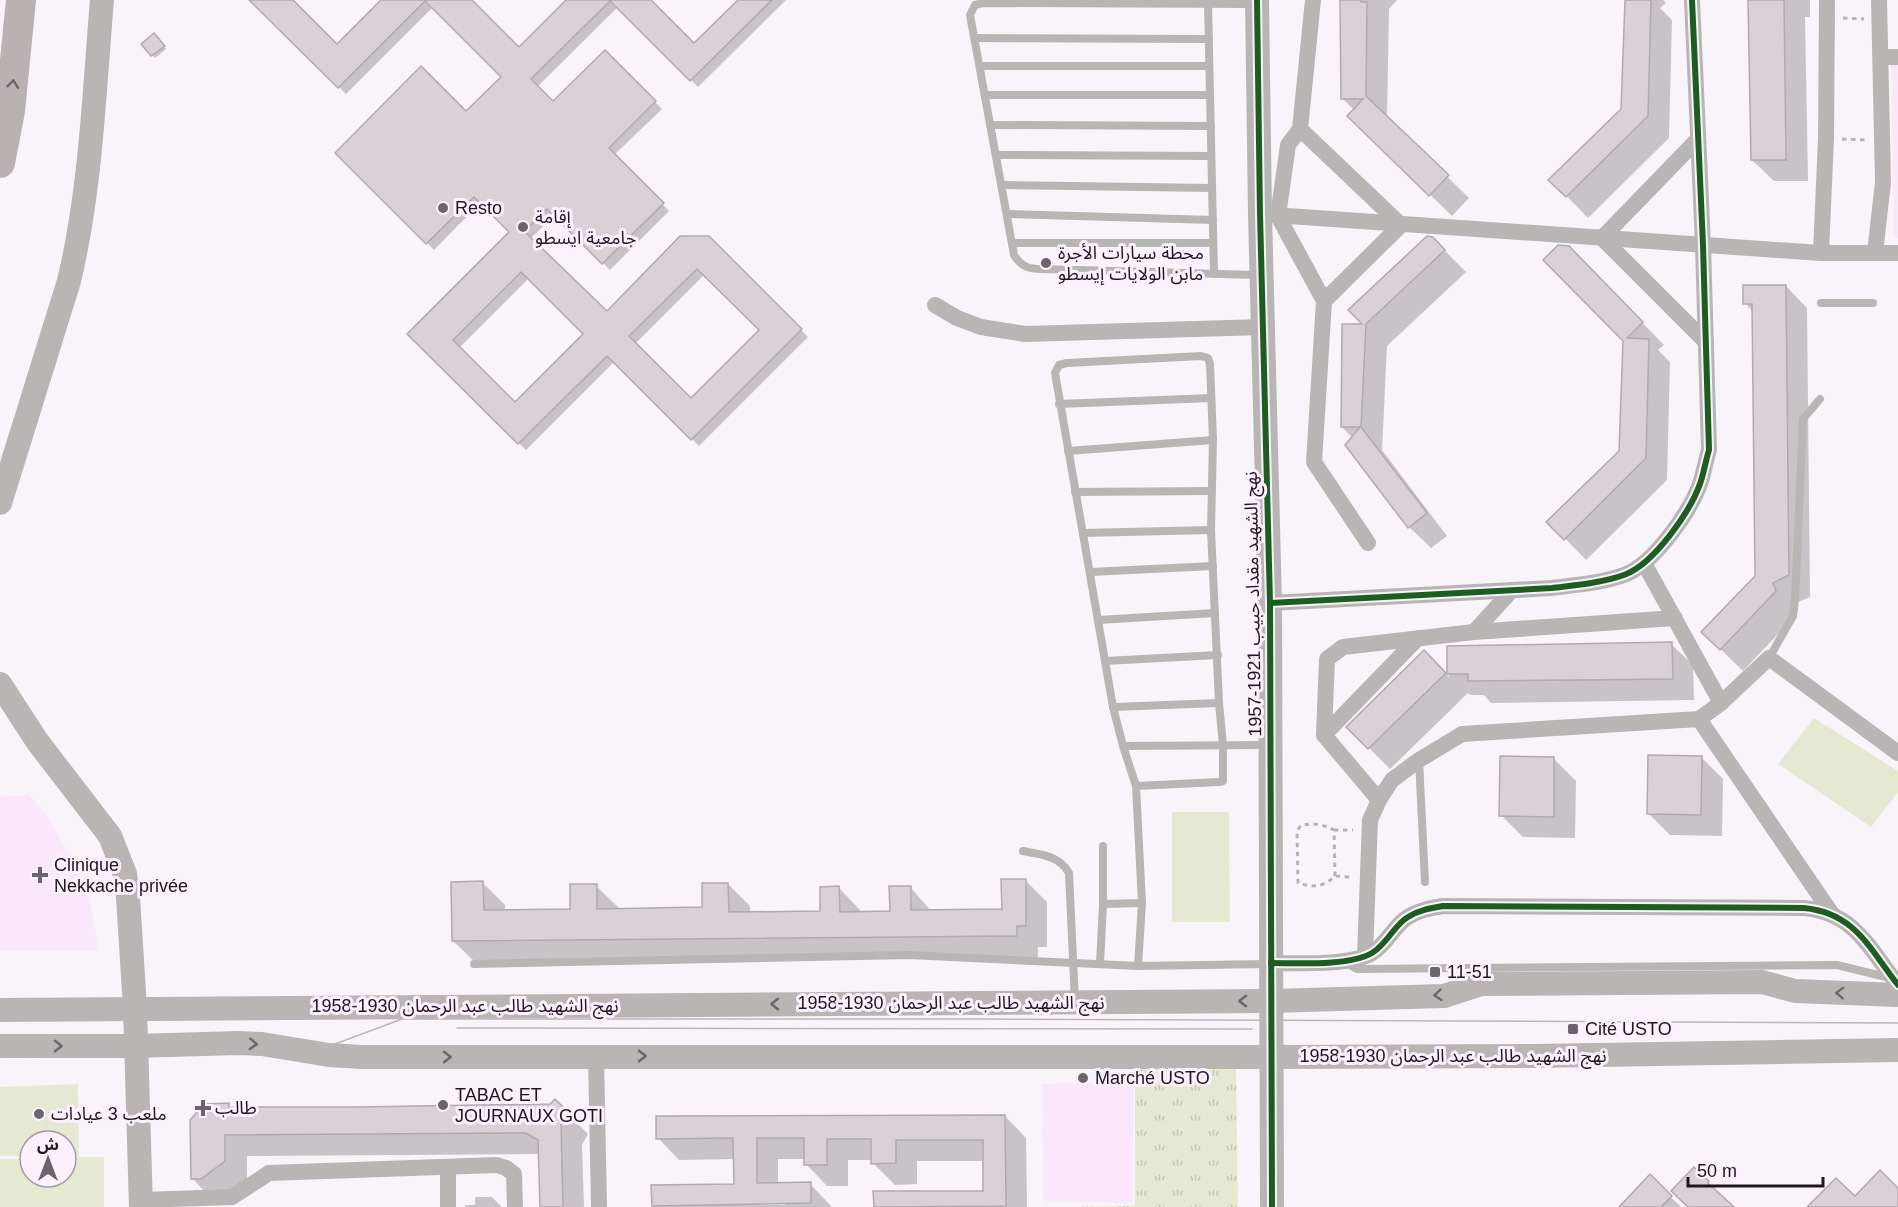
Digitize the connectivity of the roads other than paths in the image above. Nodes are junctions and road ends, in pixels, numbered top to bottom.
1 (21, 0) edge
2 (102, 0) edge
3 (1312, 0) edge
4 (1692, 0) edge
5 (1827, 0) edge
6 (1879, 0) edge
7 (1257, 2) edge
8 (1208, 4) junction
9 (975, 38) junction
10 (1209, 39) junction
11 (1890, 57) edge
12 (980, 66) junction
13 (1209, 66) junction
14 (985, 95) junction
15 (1210, 95) junction
16 (990, 124) junction
17 (1211, 126) junction
18 (1300, 129) junction
19 (1698, 139) junction
20 (996, 155) junction
21 (1211, 156) junction
22 (0, 163) edge
23 (1891, 179) edge
24 (1002, 185) junction
25 (1212, 188) junction
26 (1007, 214) junction
27 (1269, 215) junction
28 (1213, 220) junction
29 (1401, 225) junction
30 (1602, 238) junction
31 (1012, 243) junction
32 (1213, 243) junction
33 (1703, 245) junction
34 (1821, 253) junction
35 (1875, 253) junction
36 (1898, 253) edge
37 (1214, 274) junction
38 (1262, 275) junction
39 (1324, 301) junction
40 (1821, 303) dead end
41 (1873, 303) dead end
42 (935, 305) dead end
43 (1263, 327) junction
44 (1706, 342) junction
45 (1211, 398) junction
46 (1820, 399) dead end
47 (1059, 404) junction
48 (1213, 440) junction
49 (1068, 450) junction
50 (1212, 490) junction
51 (1075, 492) junction
52 (0, 503) edge
53 (1211, 530) junction
54 (1083, 533) junction
55 (1368, 543) dead end
56 (1644, 563) junction
57 (1213, 566) junction
58 (1090, 572) junction
59 (1512, 590) junction
60 (1270, 603) junction
61 (1215, 613) junction
62 (1675, 618) junction
63 (1098, 620) junction
64 (1474, 632) junction
65 (1418, 638) junction
66 (1218, 655) junction
67 (1769, 658) junction
68 (1105, 661) junction
69 (0, 684) edge
70 (1219, 703) junction
71 (1721, 703) junction
72 (1113, 707) junction
73 (1699, 719) junction
74 (1324, 735) junction
75 (1223, 745) junction
76 (1270, 745) junction
77 (1123, 746) junction
78 (1898, 753) edge
79 (1419, 760) junction
80 (1136, 786) junction
81 (1379, 800) junction
82 (1103, 846) dead end
83 (1023, 851) dead end
84 (1425, 882) dead end
85 (1142, 903) junction
86 (1103, 904) junction
87 (1832, 914) junction
88 (1365, 956) junction
89 (1343, 961) junction
90 (1074, 963) junction
91 (1271, 963) junction
92 (474, 964) dead end
93 (1100, 964) junction
94 (1138, 966) junction
95 (1896, 986) edge
96 (1271, 1001) junction
97 (1075, 1002) junction
98 (135, 1008) junction
99 (0, 1010) edge
100 (0, 1046) edge
101 (135, 1046) junction
102 (1898, 1050) edge
103 (596, 1056) junction
104 (1271, 1057) junction
105 (448, 1167) junction
106 (141, 1204) edge
107 (448, 1207) edge
108 (515, 1207) edge
109 (599, 1207) edge
110 (1272, 1207) edge

22 -> 1 highway
2 - 52 main road
3 - 18 street
4 - 19 street
5 - 34 street
6 - 11 street
7 - 8 lane
7 - 27 main road, نهج الشهيد مقداد حبيب 1921-1957
8 - 9 lane
8 - 10 lane
9 - 10 lane
9 - 12 lane
10 - 13 lane
11 - 23 street
12 - 13 lane
12 - 14 lane
13 - 15 lane
14 - 15 lane
14 - 16 lane
15 - 17 lane
16 - 17 lane
16 - 20 lane
17 - 21 lane
18 - 27 street
18 - 29 street
19 - 30 street
19 - 33 street
20 - 21 lane
20 - 24 lane
21 - 25 lane
23 - 35 street
24 - 25 lane
24 - 26 lane
25 - 28 lane
26 - 28 lane
26 - 31 lane
27 - 29 street
27 - 38 main road, نهج الشهيد مقداد حبيب 1921-1957
27 - 39 street
28 - 32 lane
29 - 30 street
29 - 39 street
30 - 33 street
30 - 44 street
31 - 32 lane
31 - 37 lane
32 - 37 lane
33 - 34 street
33 - 44 street
34 - 35 street
35 - 36 street
37 - 38 lane
38 - 43 main road, نهج الشهيد مقداد حبيب 1921-1957
39 - 55 street
40 - 41 lane
42 - 43 street
43 - 60 main road, نهج الشهيد مقداد حبيب 1921-1957
44 - 56 street
45 - 47 lane
45 - 47 lane
45 - 48 lane
46 - 67 lane
47 - 49 lane
48 - 49 lane
48 - 50 lane
49 - 51 lane
50 - 51 lane
50 - 53 lane
51 - 54 lane
53 - 54 lane
53 - 57 lane
54 - 58 lane
56 - 59 street
56 - 62 street
57 - 58 lane
57 - 61 lane
58 - 63 lane
59 - 60 street
59 - 64 street
60 - 76 main road, نهج الشهيد مقداد حبيب 1921-1957
61 - 63 lane
61 - 66 lane
62 - 64 street
62 - 71 street
63 - 68 lane
64 - 65 street
65 - 74 street
65 - 74 street
66 - 68 lane
66 - 70 lane
67 - 71 street
67 - 78 street
68 - 72 lane
69 - 98 main road
70 - 72 lane
70 - 75 lane
71 - 73 street
72 - 77 lane
73 - 79 street
73 - 87 street
74 - 81 street
75 - 76 lane
75 - 77 lane
75 - 80 lane
76 - 91 main road, نهج الشهيد مقداد حبيب 1921-1957
77 - 80 lane
79 - 81 street
79 - 84 lane
80 - 85 lane
81 - 88 street
82 - 86 lane
83 - 90 lane
85 - 86 lane
85 - 94 lane
86 - 93 lane
87 - 88 street
87 - 95 street
88 - 89 street
89 - 91 street
89 - 95 lane
90 - 92 lane
90 - 93 lane
90 - 97 lane
91 - 94 lane
91 - 96 main road, نهج الشهيد مقداد حبيب 1921-1957
93 - 94 lane
95 -> 96 main road, نهج الشهيد طالب عبد الرحمان 1930-1958
96 -> 97 main road, نهج الشهيد طالب عبد الرحمان 1930-1958
96 - 104 main road, نهج الشهيد مقداد حبيب 1921-1957
97 -> 98 main road, نهج الشهيد طالب عبد الرحمان 1930-1958
98 - 99 main road, نهج الشهيد طالب عبد الرحمان 1930-1958
98 - 101 main road
100 -> 101 main road, نهج الشهيد طالب عبد الرحمان 1930-1958
101 -> 103 main road, نهج الشهيد طالب عبد الرحمان 1930-1958
101 - 106 main road
102 - 104 main road, نهج الشهيد طالب عبد الرحمان 1930-1958
103 -> 104 main road, نهج الشهيد طالب عبد الرحمان 1930-1958
103 - 109 street
104 - 110 main road, نهج الشهيد مقداد حبيب 1921-1957
105 - 106 street
105 - 107 street
105 - 108 street

